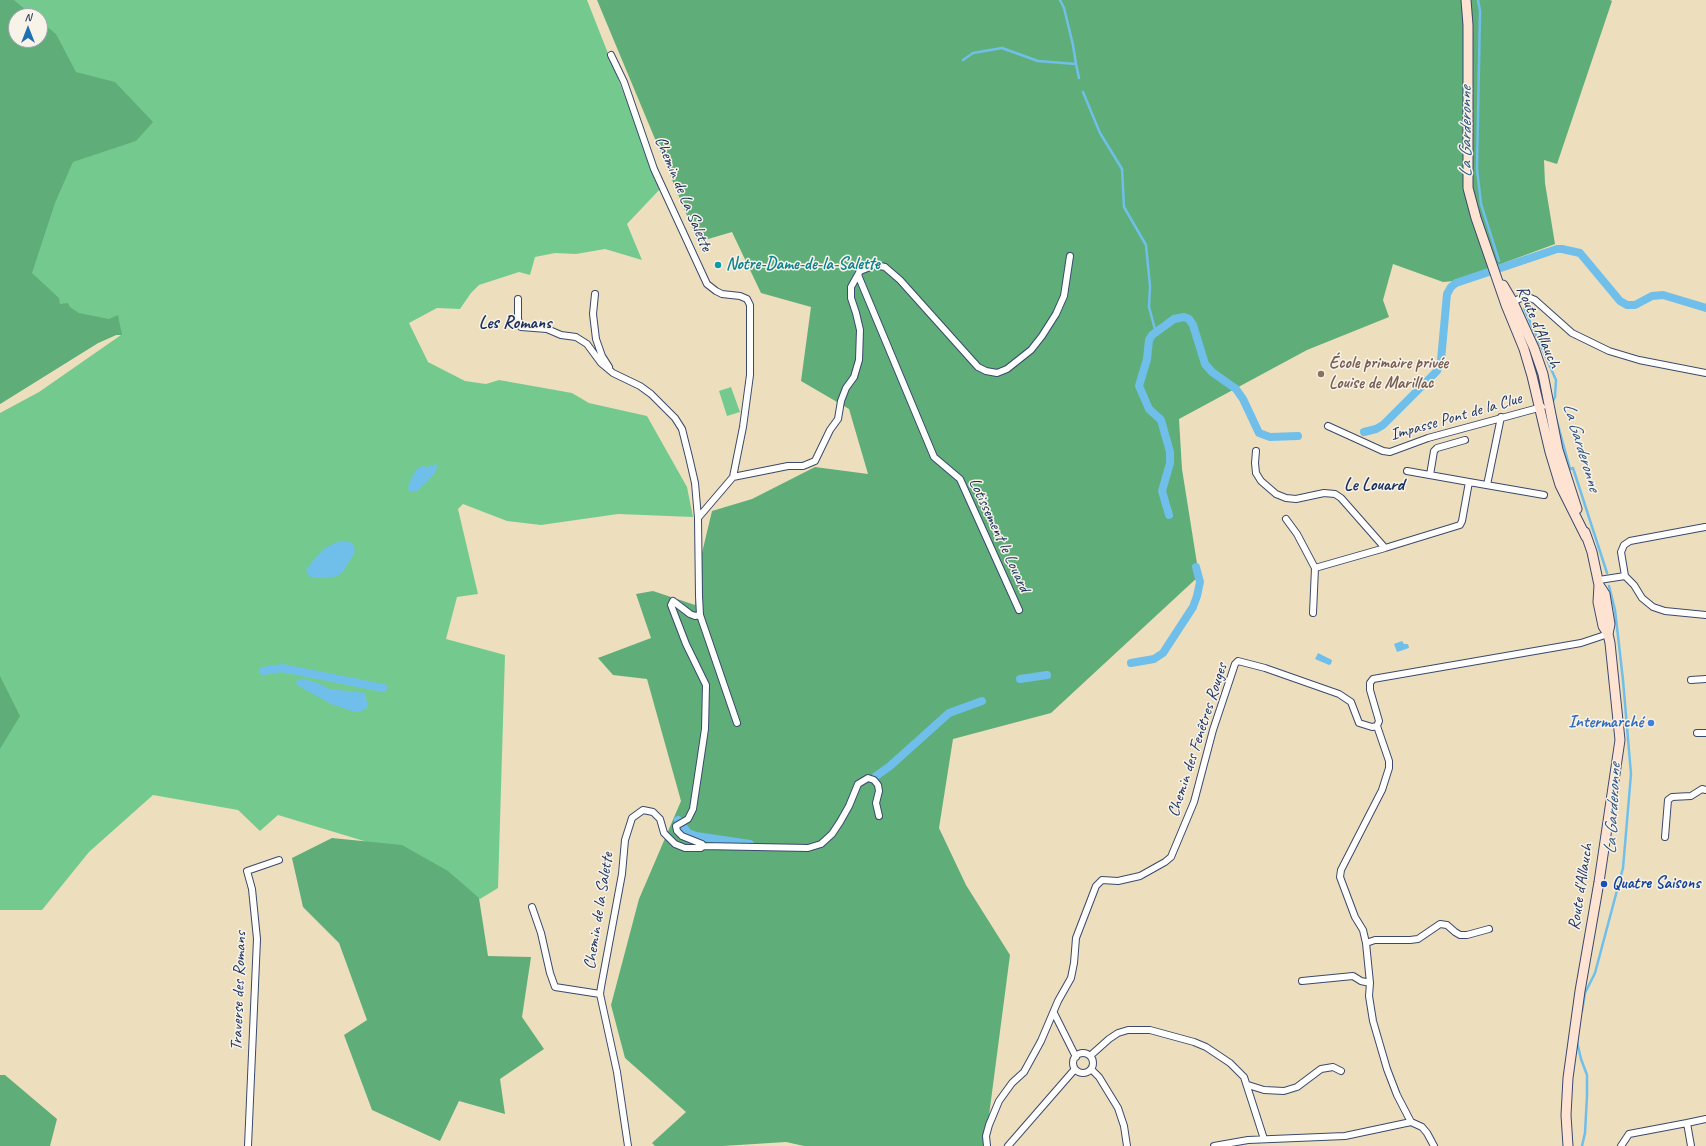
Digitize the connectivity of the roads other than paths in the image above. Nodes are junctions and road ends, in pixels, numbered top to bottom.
1 (1466, 0) edge
2 (611, 55) dead end
3 (1070, 256) dead end
4 (858, 275) junction
5 (595, 294) dead end
6 (518, 299) dead end
7 (1509, 304) junction
8 (613, 373) junction
9 (1706, 373) edge
10 (1549, 405) junction
11 (1539, 407) junction
12 (1500, 417) junction
13 (1328, 426) dead end
14 (1465, 440) dead end
15 (1256, 451) dead end
16 (1554, 451) junction
17 (1407, 471) dead end
18 (1430, 475) junction
19 (733, 477) junction
20 (1469, 482) junction
21 (1487, 485) junction
22 (1544, 495) dead end
23 (698, 518) junction
24 (1286, 519) dead end
25 (1706, 527) edge
26 (1385, 548) junction
27 (1315, 568) junction
28 (1625, 576) junction
29 (1599, 582) junction
30 (1019, 610) dead end
31 (1313, 613) dead end
32 (700, 615) junction
33 (1706, 615) edge
34 (1608, 634) junction
35 (1706, 679) edge
36 (1691, 680) dead end
37 (737, 724) dead end
38 (1378, 726) junction
39 (1697, 733) dead end
40 (1706, 733) edge
41 (1706, 790) edge
42 (879, 816) dead end
43 (1665, 837) dead end
44 (703, 846) junction
45 (279, 860) dead end
46 (532, 907) dead end
47 (1489, 929) dead end
48 (1366, 943) junction
49 (1302, 981) dead end
50 (1370, 983) junction
51 (600, 994) junction
52 (1054, 1013) junction
53 (1076, 1056) junction
54 (1090, 1056) junction
55 (1075, 1069) junction
56 (1091, 1069) junction
57 (1341, 1071) dead end
58 (1248, 1086) junction
59 (1706, 1119) edge
60 (1411, 1122) junction
61 (1687, 1123) junction
62 (1264, 1139) junction
63 (248, 1146) edge
64 (628, 1146) edge
65 (987, 1146) edge
66 (1008, 1146) edge
67 (1127, 1146) edge
68 (1214, 1146) edge
69 (1434, 1146) edge
70 (1568, 1146) edge
71 (1621, 1146) edge
72 (1691, 1146) edge

1 - 7 main road, Route d'Allauch
2 - 19 street, Chemin de La Salette
3 - 4 street
4 - 19 street
4 - 30 street, Lotissement le Louard
5 - 8 street
6 - 8 street
7 - 9 street
7 - 10 main road, Route d'Allauch
7 - 11 main road, Route d'Allauch
8 - 23 street
10 - 11 street, Impasse Pont de la Clue
10 - 16 main road, Route d'Allauch
11 - 12 street, Impasse Pont de la Clue
11 - 16 main road, Route d'Allauch
12 - 13 street, Impasse Pont de la Clue
12 - 21 street
14 - 18 street
15 - 26 street
16 - 29 main road, Route d'Allauch
17 - 18 street
18 - 20 street
19 - 23 street, Chemin de La Salette
20 - 21 street
20 - 26 street
21 - 22 street
23 - 32 street
24 - 27 street
25 - 28 street
26 - 27 street
27 - 31 street
28 - 29 street
28 - 33 street
29 - 34 main road, Route d'Allauch
32 - 37 street
32 - 44 street
34 - 38 street
34 - 70 main road, Route d'Allauch
35 - 36 street
38 - 48 street
38 - 52 street, Chemin des Fenêtres Rouges
39 - 40 street
41 - 43 street
42 - 44 street, Chemin de la Salette
44 - 51 street, Chemin de la Salette
45 - 63 street, Traverse des Romans
46 - 51 street
47 - 48 street
48 - 50 street
49 - 50 street
50 - 60 street
51 - 64 street, Chemin de la Salette
52 - 53 street
52 - 65 street, Chemin des Fenêtres Rouges
53 - 54 street
53 - 55 street
54 - 56 street
54 - 58 street
55 - 56 street
55 - 66 street
56 - 67 street
57 - 58 street
58 - 62 street
59 - 61 street
60 - 62 street
60 - 69 street
61 - 71 street
61 - 72 street
62 - 68 street

